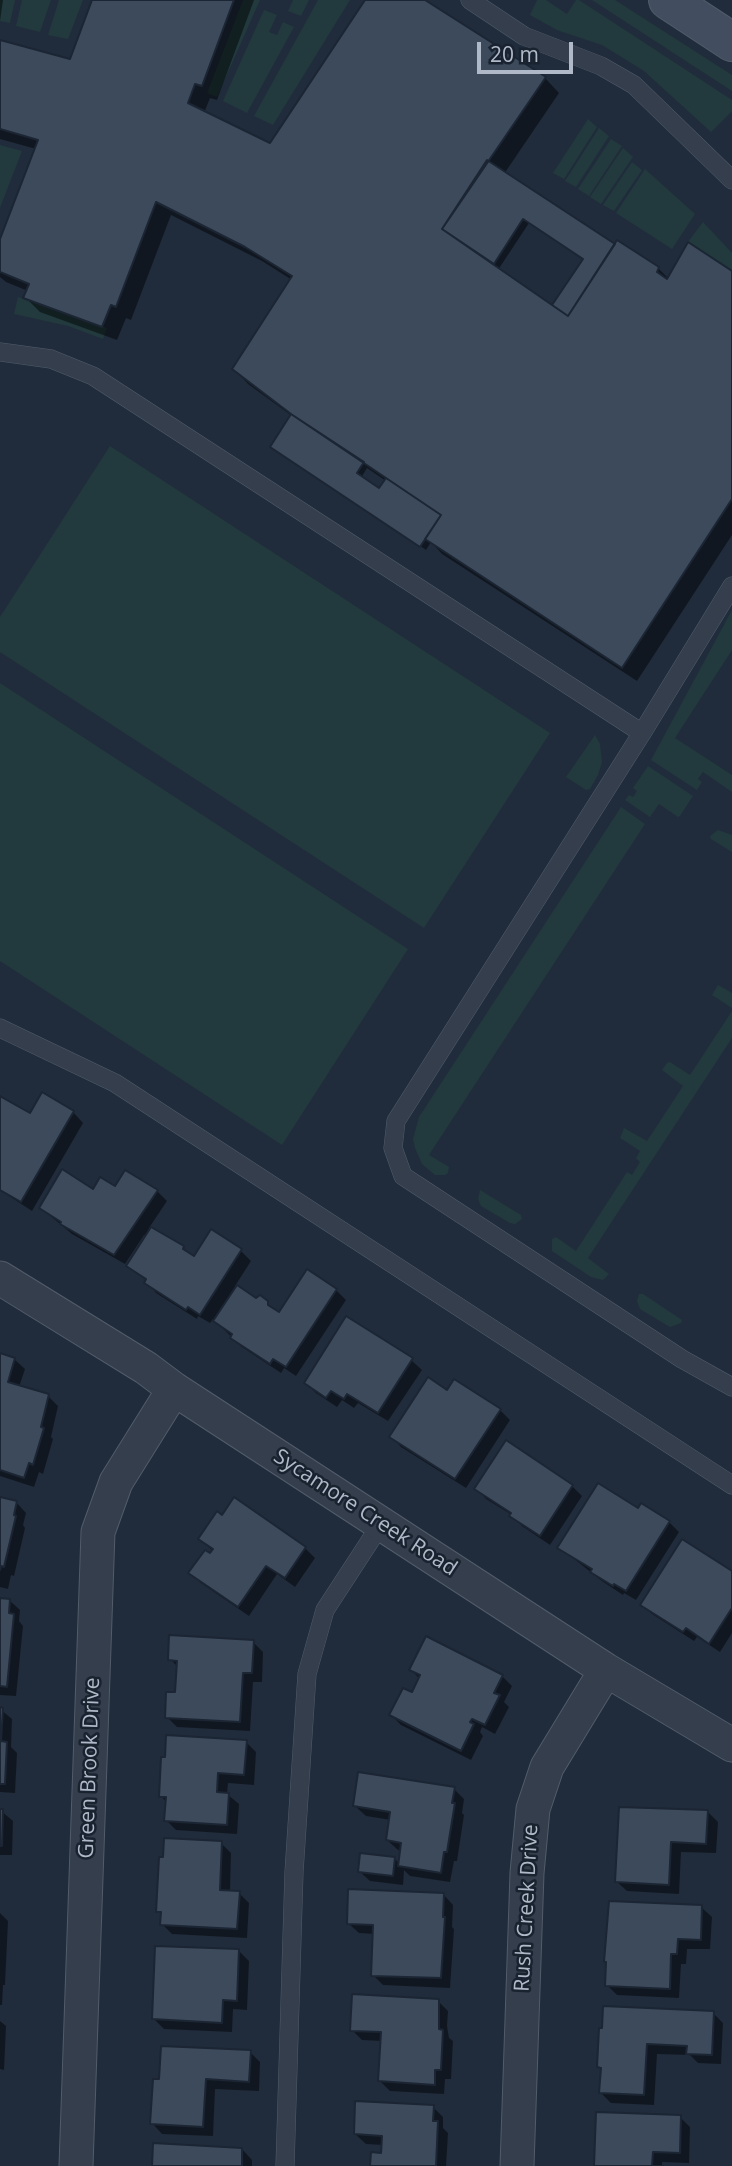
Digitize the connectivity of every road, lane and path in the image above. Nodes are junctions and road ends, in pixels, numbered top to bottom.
1 (668, 0) edge
2 (475, 1) edge
3 (732, 42) edge
4 (732, 180) edge
5 (0, 352) edge
6 (732, 586) edge
7 (642, 733) junction
8 (0, 1028) edge
9 (0, 1278) edge
10 (732, 1387) edge
11 (174, 1390) junction
12 (732, 1485) edge
13 (381, 1524) junction
14 (606, 1670) junction
15 (732, 1745) edge
16 (76, 2166) edge
17 (285, 2166) edge
18 (517, 2166) edge

1 - 3 main road
2 - 4 lane
5 - 7 lane
6 - 7 lane
7 - 10 lane
8 - 12 lane
9 - 11 street, Sycamore Creek Road
11 - 13 street, Sycamore Creek Road
11 - 16 street, Green Brook Drive
13 - 14 street, Sycamore Creek Road
13 - 17 lane
14 - 15 street, Sycamore Creek Road
14 - 18 street, Rush Creek Drive

